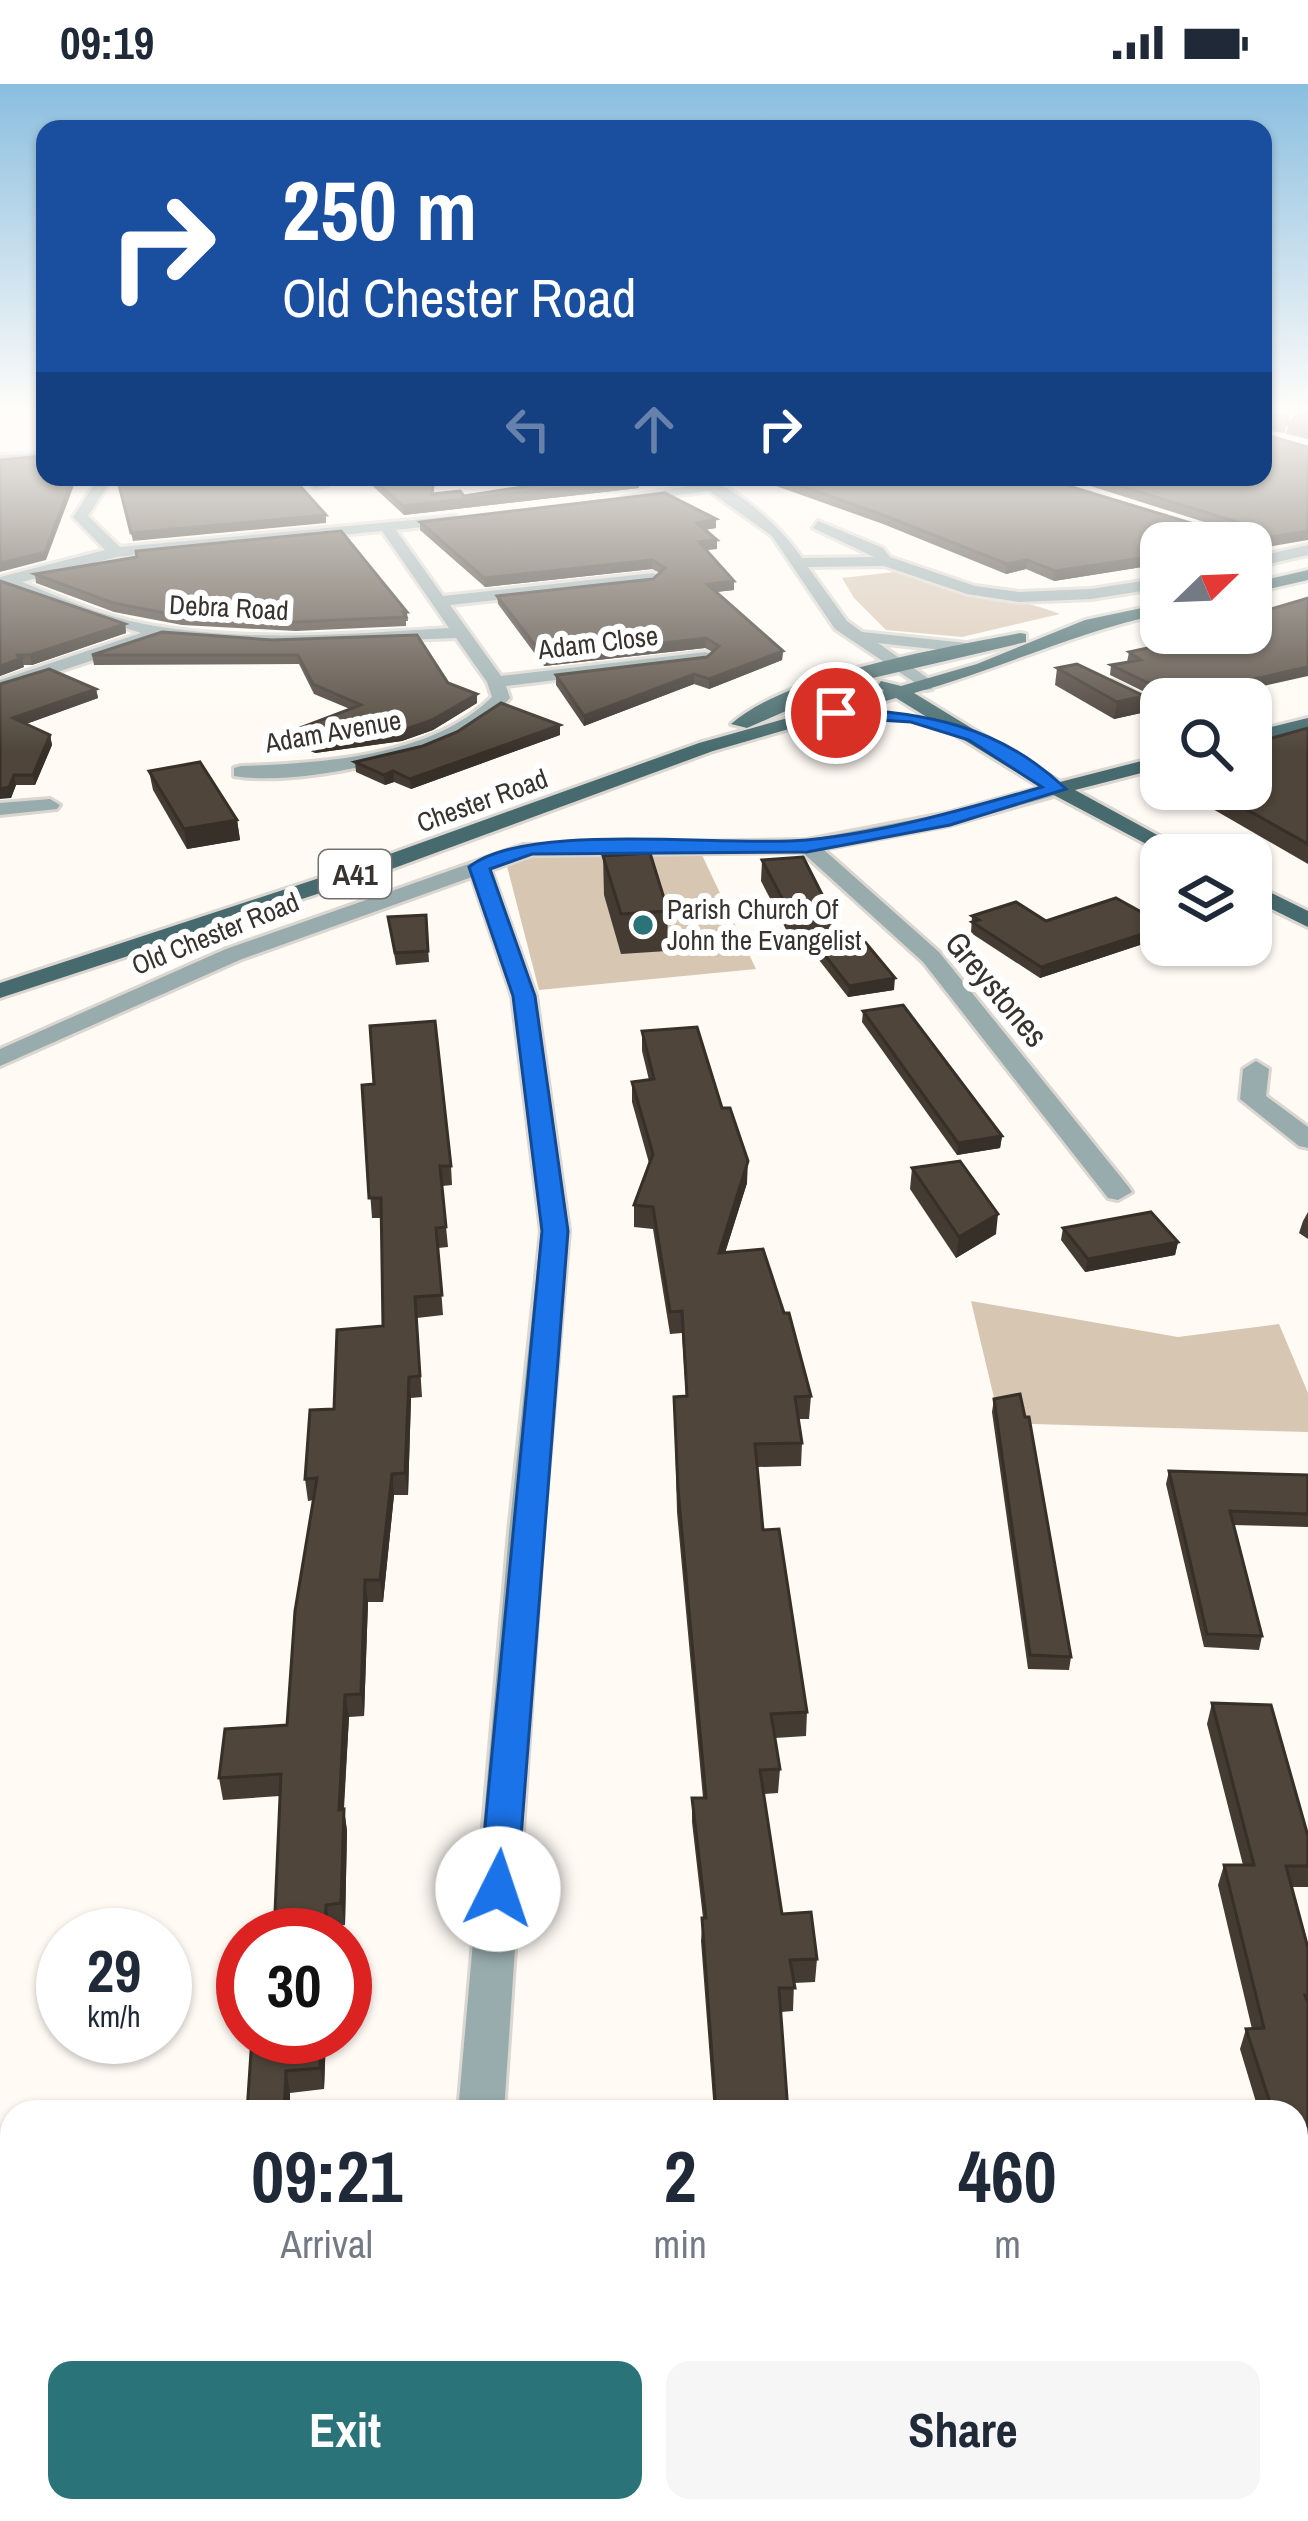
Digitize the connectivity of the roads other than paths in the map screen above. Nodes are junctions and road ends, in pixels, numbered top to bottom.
1 (88, 525) edge
2 (408, 525) edge
3 (768, 525) edge
4 (818, 525) dead end
5 (386, 527) junction
6 (1272, 550) edge
7 (1308, 550) edge
8 (116, 552) junction
9 (1288, 555) junction
10 (1272, 558) edge
11 (884, 561) junction
12 (799, 563) junction
13 (1308, 575) edge
14 (653, 578) edge
15 (2, 582) edge
16 (1272, 583) edge
17 (1140, 586) edge
18 (437, 602) junction
19 (1140, 614) edge
20 (1106, 621) junction
21 (841, 625) junction
22 (161, 632) junction
23 (458, 633) junction
24 (969, 648) junction
25 (706, 657) edge
26 (912, 675) junction
27 (1092, 678) edge
28 (496, 682) junction
29 (886, 683) junction
30 (0, 686) edge
31 (1140, 702) edge
32 (836, 713) junction
33 (1308, 724) edge
34 (1272, 733) edge
35 (975, 736) junction
36 (706, 747) junction
37 (1140, 767) edge
38 (241, 772) dead end
39 (1057, 789) junction
40 (50, 806) dead end
41 (0, 809) edge
42 (1144, 834) edge
43 (807, 846) junction
44 (479, 867) junction
45 (1272, 901) edge
46 (1308, 920) edge
47 (0, 991) edge
48 (0, 1058) edge
49 (1256, 1069) dead end
50 (1307, 1139) edge
51 (1276, 1150) dead end
52 (1118, 1192) dead end
53 (482, 2100) edge

1 - 8 street
2 - 5 street
3 - 12 street
4 - 11 street
5 - 8 street
5 - 18 street
6 - 9 street
7 - 9 street
8 - 15 street
9 - 10 street
11 - 12 street
11 - 17 street
12 - 21 street
13 - 16 main road
14 - 18 street
15 - 22 street, Debra Road
18 - 23 street
19 - 20 main road, Chester Road / A41
20 - 24 main road, Chester Road / A41
20 - 26 main road, Chester Road / A41
21 - 24 street
21 - 26 street
21 - 29 street
22 - 23 street, Debra Road
22 - 30 street
23 - 28 street
24 - 26 main road, Chester Road / A41
25 - 28 street, Adam Close
26 - 29 main road, Chester Road / A41
26 - 29 main road, A41
26 - 35 main road
27 - 31 street
28 - 38 street, Adam Avenue
29 - 32 main road, Chester Road / A41
29 - 35 main road
29 - 36 main road, Chester Road / A41
32 - 35 main road
32 - 36 main road, Chester Road / A41
33 - 34 main road
35 - 39 main road
36 - 47 main road, Chester Road / A41
37 - 39 main road, Old Chester Road
39 - 42 main road
39 - 43 street, Old Chester Road
40 - 41 street
43 - 44 street, Old Chester Road
43 - 52 street, Greystones
44 - 48 street, Old Chester Road
44 - 53 street
45 - 46 main road
49 - 50 street
50 - 51 street

